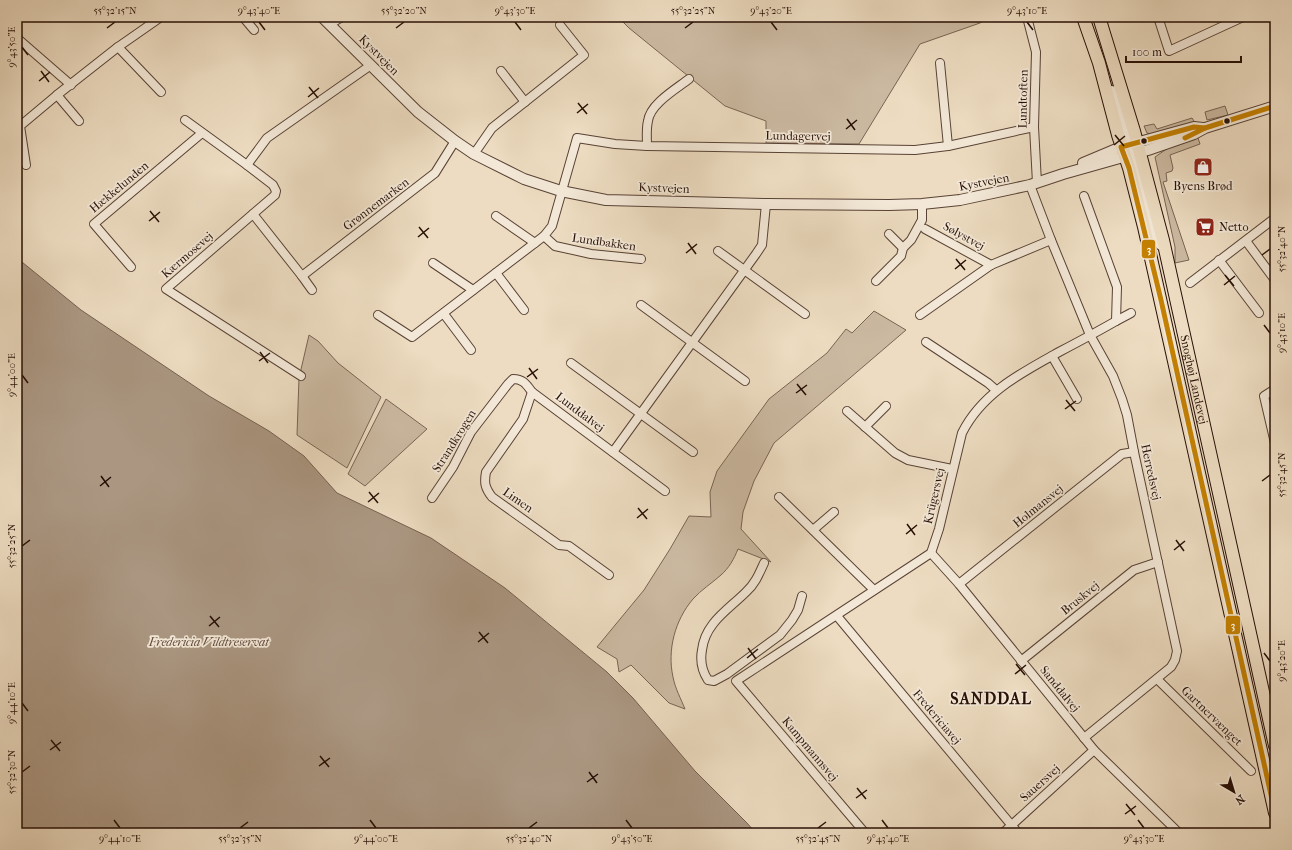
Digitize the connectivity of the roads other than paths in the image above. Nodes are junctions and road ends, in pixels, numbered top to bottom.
1 (19, 17) edge
2 (160, 17) edge
3 (243, 17) edge
4 (342, 17) edge
5 (1027, 17) edge
6 (1083, 17) edge
7 (1099, 17) edge
8 (1158, 17) edge
9 (1243, 17) edge
10 (17, 19) edge
11 (326, 21) edge
12 (560, 25) dead end
13 (254, 30) dead end
14 (17, 38) edge
15 (118, 47) junction
16 (940, 63) dead end
17 (371, 65) junction
18 (501, 71) dead end
19 (689, 79) dead end
20 (71, 85) junction
21 (161, 92) dead end
22 (57, 95) junction
23 (525, 102) junction
24 (1275, 106) edge
25 (185, 120) dead end
26 (78, 121) dead end
27 (1034, 128) junction
28 (202, 133) junction
29 (455, 141) junction
30 (647, 146) junction
31 (948, 146) junction
32 (1130, 150) junction
33 (474, 154) junction
34 (26, 165) dead end
35 (247, 165) junction
36 (1034, 184) junction
37 (561, 191) junction
38 (1084, 196) dead end
39 (766, 204) junction
40 (922, 204) junction
41 (252, 214) junction
42 (496, 216) dead end
43 (1275, 218) edge
44 (925, 229) dead end
45 (889, 234) dead end
46 (544, 236) junction
47 (1051, 240) junction
48 (1246, 241) junction
49 (535, 243) junction
50 (903, 248) junction
51 (718, 251) dead end
52 (641, 259) dead end
53 (1219, 260) junction
54 (433, 264) dead end
55 (990, 264) junction
56 (131, 267) dead end
57 (745, 270) junction
58 (496, 273) junction
59 (302, 276) junction
60 (876, 280) dead end
61 (1275, 280) edge
62 (1190, 283) dead end
63 (312, 290) dead end
64 (472, 290) junction
65 (641, 305) dead end
66 (524, 310) dead end
67 (1131, 313) dead end
68 (1259, 313) dead end
69 (444, 314) junction
70 (805, 314) dead end
71 (378, 315) dead end
72 (920, 315) dead end
73 (1116, 321) junction
74 (1090, 335) junction
75 (926, 342) dead end
76 (692, 343) junction
77 (472, 350) dead end
78 (1052, 356) junction
79 (571, 363) dead end
80 (300, 376) dead end
81 (745, 381) dead end
82 (1275, 389) edge
83 (996, 390) junction
84 (532, 392) junction
85 (1077, 400) dead end
86 (886, 406) dead end
87 (848, 411) dead end
88 (641, 415) junction
89 (864, 427) junction
90 (1275, 443) edge
91 (613, 452) junction
92 (693, 452) dead end
93 (1134, 452) junction
94 (952, 469) junction
95 (665, 491) dead end
96 (779, 497) dead end
97 (432, 498) dead end
98 (834, 512) dead end
99 (813, 530) junction
100 (931, 553) junction
101 (1158, 562) junction
102 (764, 563) dead end
103 (609, 575) dead end
104 (959, 584) junction
105 (874, 590) junction
106 (802, 596) dead end
107 (837, 616) junction
108 (780, 635) junction
109 (791, 645) junction
110 (1021, 661) junction
111 (1157, 679) junction
112 (1084, 738) junction
113 (1275, 746) edge
114 (1094, 750) junction
115 (1251, 771) dead end
116 (1275, 814) edge
117 (1011, 825) junction
118 (865, 833) edge
119 (1003, 833) edge
120 (1018, 833) edge
121 (1179, 833) edge

1 - 10 street
2 - 15 street
3 - 13 street
4 - 11 street
5 - 27 street, Lundtoften
6 - 32 main road, Snoghøj Landevej
7 - 32 main road, Snoghøj Landevej
8 - 9 street
11 - 17 street, Kystvejen
12 - 23 street
14 - 20 street
15 - 20 street
15 - 21 street
16 - 31 street
17 - 29 street, Kystvejen
17 - 35 street
18 - 23 street
19 - 30 street
20 - 22 street
22 - 26 street
22 - 34 street
23 - 33 street
24 - 32 street, Kystvejen
25 - 28 street
27 - 31 street, Lundagervej
27 - 36 street, Lundtoften
28 - 35 street
28 - 56 street, Hækkelunden
29 - 33 street, Kystvejen
29 - 59 street, Grønnemarken
30 - 31 street, Lundagervej
30 - 37 street, Lundagervej
32 - 36 street, Kystvejen
32 - 113 main road, Snoghøj Landevej
32 - 116 main road, Snoghøj Landevej
33 - 37 street, Kystvejen
35 - 41 street, Kærmosevej
36 - 40 street, Kystvejen
36 - 47 street, Herredsvej
37 - 39 street, Kystvejen
37 - 46 street
38 - 73 street
39 - 40 street, Kystvejen
39 - 57 street
40 - 50 street
41 - 59 street
41 - 80 street, Kærmosevej
42 - 49 street
43 - 48 street
44 - 55 street, Sølystvej
45 - 50 street
46 - 49 street
46 - 52 street, Lundbakken
47 - 55 street, Sølystvej
47 - 74 street, Herredsvej
48 - 53 street
48 - 61 street
49 - 58 street
50 - 60 street
51 - 57 street
53 - 62 street
53 - 68 street
54 - 64 street
55 - 72 street, Sølystvej
57 - 70 street
57 - 76 street
58 - 64 street
58 - 66 street
59 - 63 street
64 - 69 street
65 - 76 street
67 - 73 street, Krügersvej
69 - 71 street
69 - 77 street
73 - 74 street, Krügersvej
74 - 78 street, Krügersvej
74 - 93 street, Herredsvej
75 - 83 street
76 - 81 street
76 - 88 street
78 - 83 street, Krügersvej
78 - 85 street
79 - 88 street
82 - 90 street
83 - 94 street, Krügersvej
84 - 91 street, Lunddalvej
84 - 97 street, Strandkrogen
84 - 103 street, Limen
86 - 89 street
87 - 89 street
88 - 91 street
88 - 92 street
89 - 94 street
91 - 95 street, Lunddalvej
93 - 101 street, Herredsvej
93 - 104 street, Holmansvej
94 - 100 street, Krügersvej
96 - 99 street
98 - 99 street
99 - 105 street
100 - 104 street, Sanddalvej
100 - 105 street
101 - 110 street, Bruskvej
101 - 111 street, Herredsvej
102 - 108 street
104 - 110 street, Sanddalvej
105 - 107 street
106 - 108 street
107 - 109 street
107 - 117 street, Fredericiavej
108 - 109 street
109 - 118 street, Kampmannsvej
110 - 112 street, Sanddalvej
111 - 112 street, Herredsvej
111 - 115 street, Gartnervænget
112 - 114 street, Sanddalvej
114 - 117 street, Sauersvej
114 - 121 street, Sanddalvej
117 - 119 street, Sauersvej
117 - 120 street, Fredericiavej

